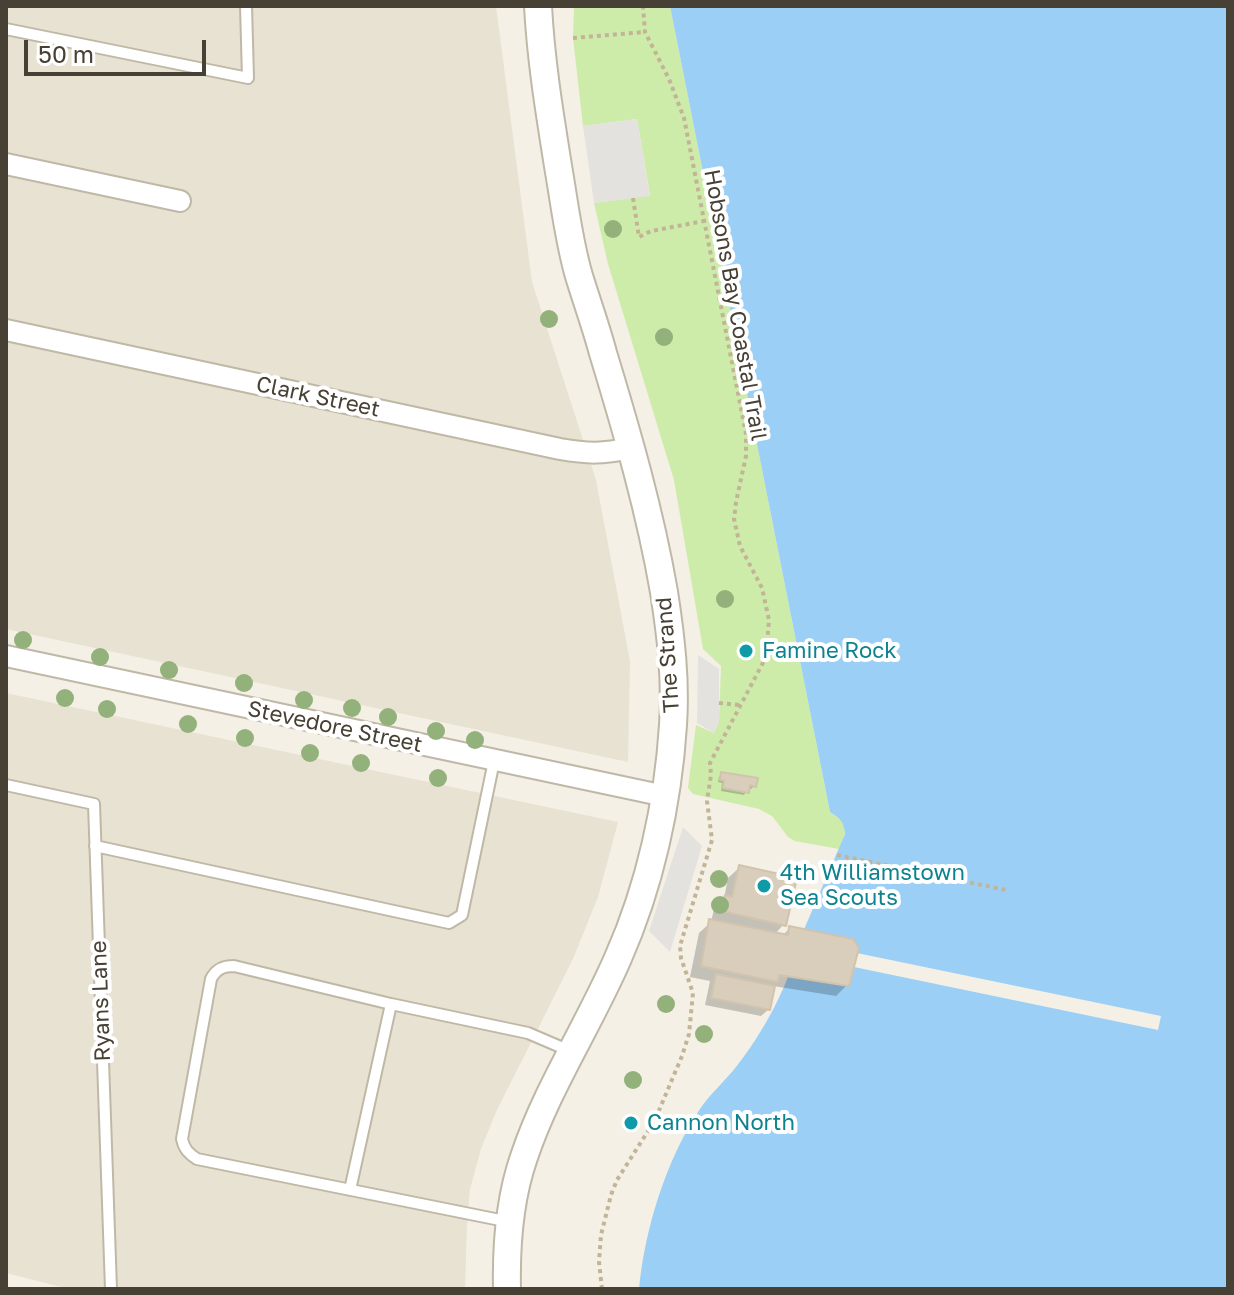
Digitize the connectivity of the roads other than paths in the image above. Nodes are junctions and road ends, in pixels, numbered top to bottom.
1 (246, 6) edge
2 (538, 6) edge
3 (6, 29) edge
4 (6, 164) edge
5 (180, 201) dead end
6 (6, 330) edge
7 (631, 448) junction
8 (6, 656) edge
9 (494, 761) junction
10 (6, 785) edge
11 (665, 796) junction
12 (95, 846) junction
13 (391, 1004) junction
14 (572, 1052) junction
15 (350, 1190) junction
16 (510, 1222) junction
17 (111, 1289) edge
18 (507, 1289) edge

1 - 3 lane
2 - 7 street, The Strand
4 - 5 street
6 - 7 street, Clark Street
7 - 11 street, The Strand
8 - 9 street, Stevedore Street
9 - 11 street, Stevedore Street
9 - 12 lane
10 - 12 lane, Ryans Lane
11 - 14 street, The Strand
12 - 17 lane, Ryans Lane
13 - 14 lane
13 - 15 lane
13 - 15 lane
14 - 16 street, The Strand
15 - 16 lane
16 - 18 street, The Strand

